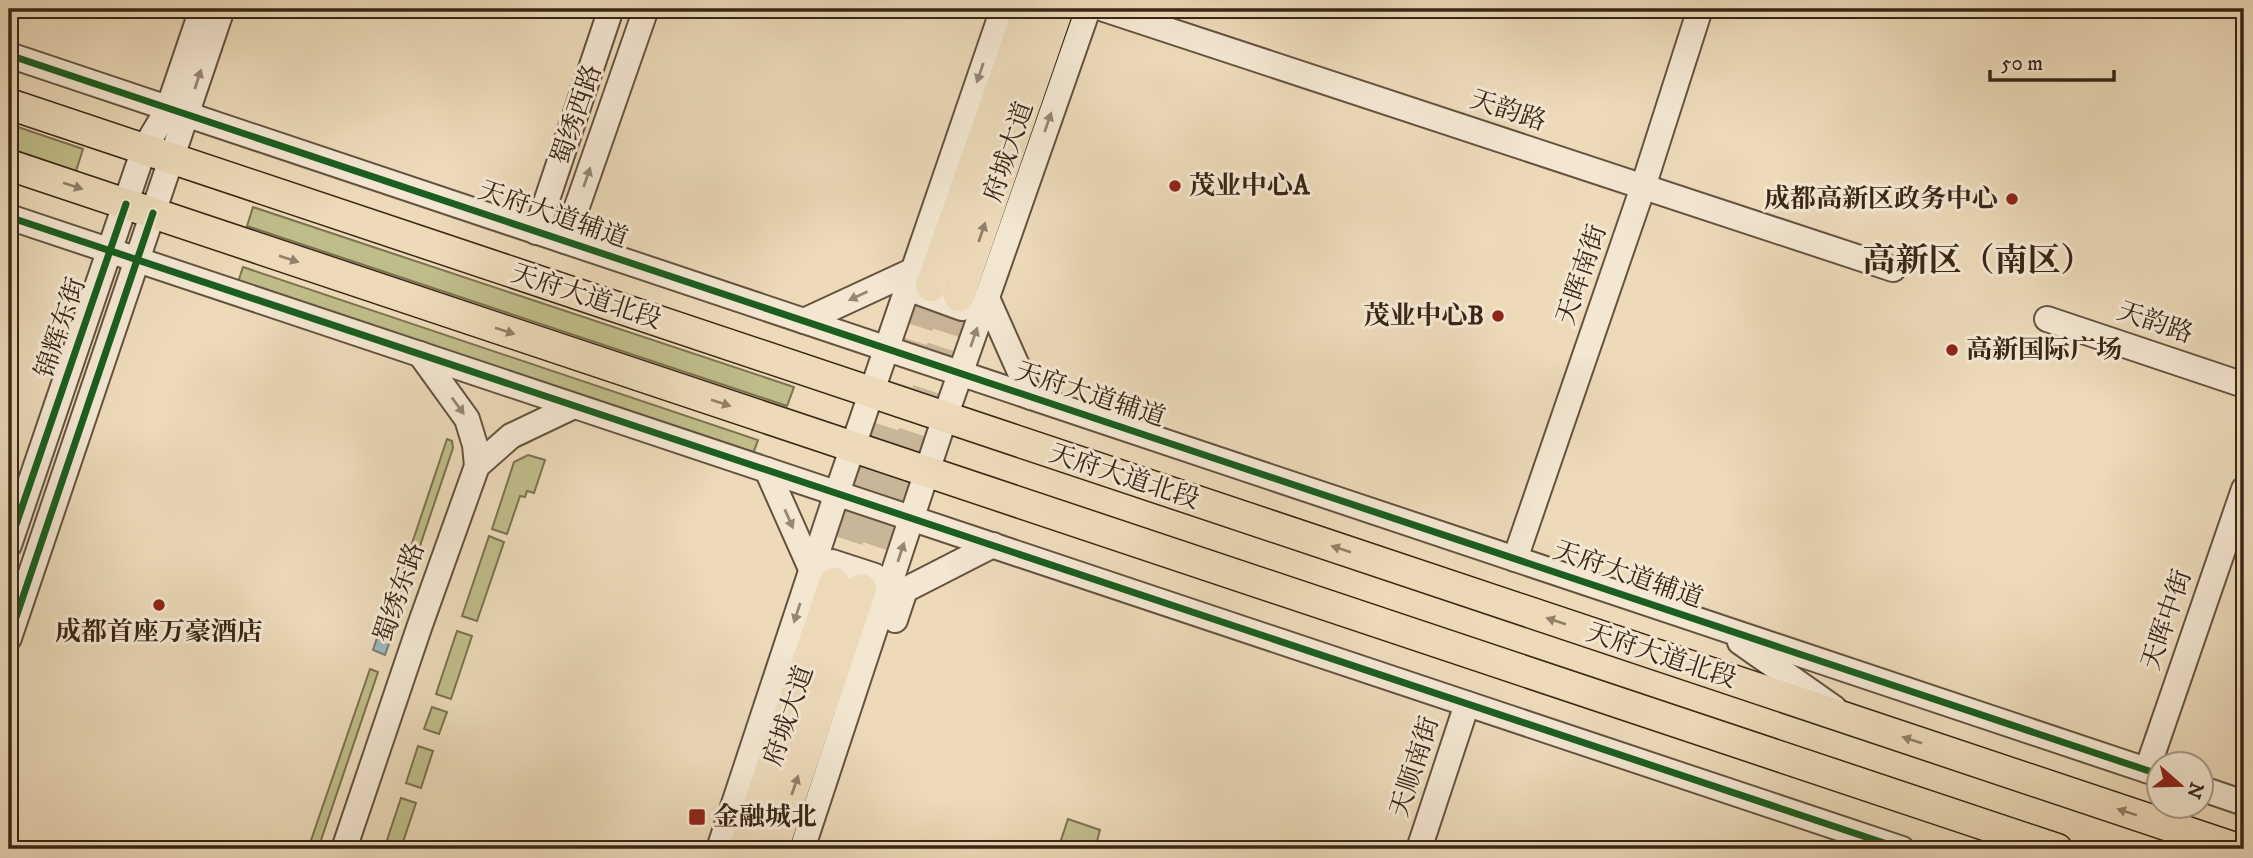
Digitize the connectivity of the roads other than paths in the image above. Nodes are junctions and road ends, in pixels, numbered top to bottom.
1 (202, 9) edge
2 (222, 9) edge
3 (611, 9) edge
4 (646, 9) edge
5 (1003, 9) edge
6 (1029, 9) edge
7 (1058, 9) edge
8 (1088, 9) edge
9 (1104, 9) edge
10 (1700, 9) edge
11 (9, 55) edge
12 (9, 104) edge
13 (177, 112) junction
14 (144, 149) junction
15 (172, 159) junction
16 (9, 165) edge
17 (1643, 187) junction
18 (139, 209) junction
19 (9, 216) edge
20 (536, 232) junction
21 (565, 241) junction
22 (110, 250) junction
23 (137, 259) junction
24 (1893, 269) dead end
25 (922, 278) junction
26 (973, 297) junction
27 (2048, 318) dead end
28 (804, 321) junction
29 (886, 349) junction
30 (420, 354) junction
31 (961, 374) junction
32 (2244, 385) edge
33 (872, 393) junction
34 (1031, 397) junction
35 (574, 405) junction
36 (945, 417) junction
37 (853, 447) junction
38 (477, 466) junction
39 (767, 470) junction
40 (927, 472) junction
41 (2244, 489) edge
42 (837, 493) junction
43 (912, 518) junction
44 (9, 545) edge
45 (993, 545) junction
46 (1516, 559) junction
47 (848, 586) junction
48 (1719, 627) junction
49 (9, 638) edge
50 (1467, 704) junction
51 (1852, 720) junction
52 (2159, 750) edge
53 (2144, 769) edge
54 (2214, 793) edge
55 (2244, 803) edge
56 (344, 849) edge
57 (719, 849) edge
58 (744, 849) edge
59 (773, 849) edge
60 (802, 849) edge
61 (817, 849) edge
62 (1419, 849) edge
63 (1902, 849) edge
64 (2057, 849) edge
65 (2238, 849) edge

1 - 13 street
13 -> 2 street
3 - 20 street, 蜀绣西路
21 -> 4 street, 蜀绣西路
5 -> 25 street
6 - 25 main road, 府城大道
26 -> 7 main road, 府城大道
26 -> 8 street
9 - 17 street, 天韵路
10 - 17 street, 天晖南街
11 - 13 street, 天府大道辅道
12 - 14 main road, 天府大道北段
13 - 14 street
13 - 15 street
13 - 20 street, 天府大道辅道
14 - 15 main road, 天府大道北段
14 - 18 street
15 - 18 street
15 - 33 main road, 天府大道北段
16 -> 18 main road
17 - 24 street, 天韵路
17 - 46 street, 天晖南街
18 - 22 street, 锦辉东街
18 - 23 street, 锦辉东街
18 -> 37 main road
19 - 22 street
20 - 21 street, 天府大道辅道
21 - 28 street, 天府大道辅道
22 - 23 street
22 - 44 street, 锦辉东街
23 - 30 street
23 - 49 street, 锦辉东街
25 - 26 street
25 -> 28 street
25 - 29 street
31 -> 26 street
26 - 34 street
27 - 32 street, 天韵路
28 - 29 street, 天府大道辅道
29 - 31 street, 天府大道辅道
29 - 33 street
30 - 35 street
30 -> 38 street
31 - 34 street, 天府大道辅道
31 - 36 street
33 - 36 main road, 天府大道北段
33 - 37 street
34 - 46 street, 天府大道辅道
35 - 38 street, 蜀绣东路
35 - 39 street
36 - 40 street
51 -> 36 main road, 天府大道北段
37 - 40 main road
37 - 42 street
38 - 56 street, 蜀绣东路
39 - 42 street
39 -> 47 street
40 - 43 street
40 - 64 main road
41 - 52 street, 天晖中街
42 - 43 street
42 - 47 street
43 - 45 street
47 -> 43 street
45 - 50 street
45 - 61 street
46 - 48 street, 天府大道辅道
47 -> 57 street
47 - 58 main road, 府城大道
59 -> 47 main road, 府城大道
47 - 60 street
48 - 51 street
48 - 53 street, 天府大道辅道
50 - 62 street, 天顺南街
50 - 63 street
65 -> 51 main road, 天府大道北段
54 - 55 street

